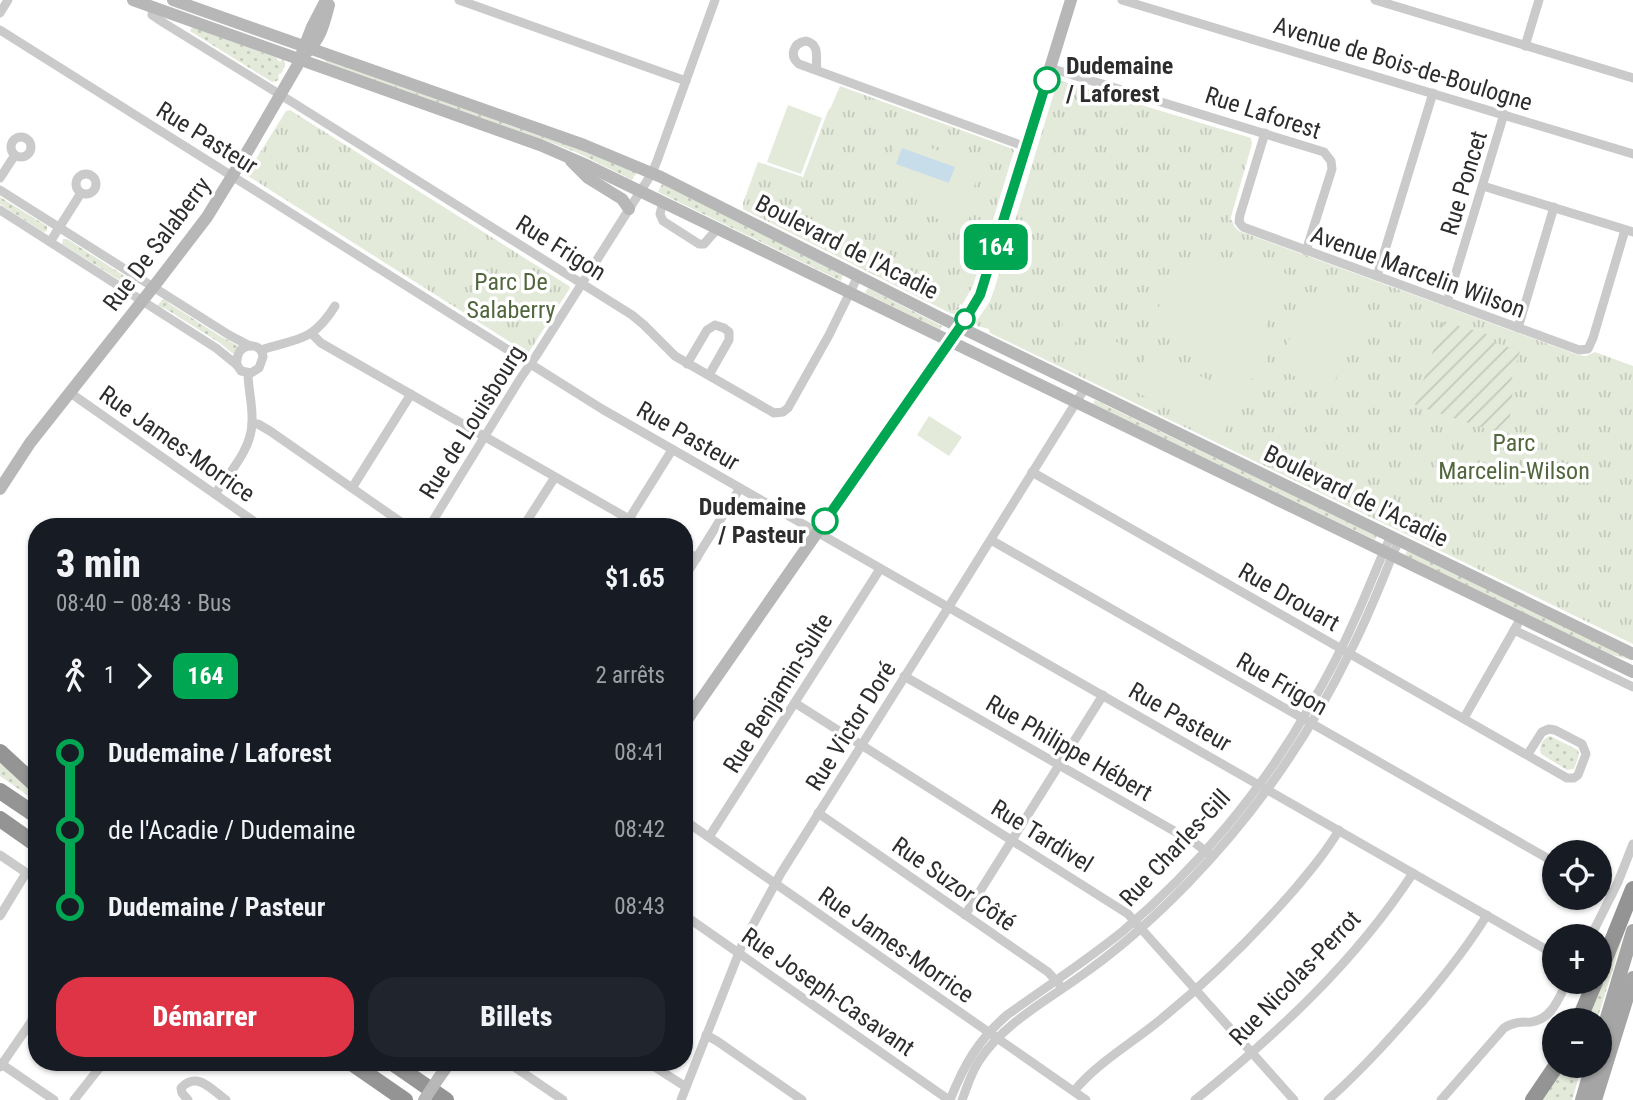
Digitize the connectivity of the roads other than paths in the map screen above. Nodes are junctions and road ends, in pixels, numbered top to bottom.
1 (8, 0) edge
2 (133, 0) edge
3 (173, 0) edge
4 (328, 0) edge
5 (459, 0) edge
6 (715, 0) edge
7 (1070, 0) edge
8 (1122, 0) edge
9 (1375, 0) edge
10 (1539, 0) edge
11 (153, 7) junction
12 (187, 12) junction
13 (0, 13) edge
14 (0, 30) edge
15 (182, 33) junction
16 (1525, 46) junction
17 (305, 52) junction
18 (1050, 68) junction
19 (817, 70) dead end
20 (1633, 78) edge
21 (686, 80) junction
22 (1433, 93) junction
23 (281, 94) junction
24 (1504, 114) junction
25 (1265, 133) junction
26 (1026, 147) junction
27 (1633, 154) edge
28 (15, 155) dead end
29 (566, 156) junction
30 (652, 173) junction
31 (233, 176) junction
32 (0, 177) edge
33 (1483, 186) junction
34 (0, 190) edge
35 (640, 191) junction
36 (81, 193) dead end
37 (663, 202) junction
38 (1554, 207) junction
39 (629, 209) junction
40 (0, 210) edge
41 (60, 228) junction
42 (718, 229) junction
43 (1629, 231) edge
44 (50, 242) junction
45 (1306, 251) junction
46 (858, 276) junction
47 (1377, 276) junction
48 (581, 284) junction
49 (153, 288) junction
50 (850, 293) junction
51 (143, 301) junction
52 (1447, 302) junction
53 (334, 306) dead end
54 (960, 327) junction
55 (1518, 328) junction
56 (311, 333) junction
57 (950, 341) junction
58 (250, 346) junction
59 (261, 350) junction
60 (687, 363) junction
61 (530, 364) junction
62 (236, 365) junction
63 (248, 373) junction
64 (709, 375) junction
65 (1085, 388) junction
66 (69, 392) junction
67 (411, 394) junction
68 (1077, 402) junction
69 (252, 424) junction
70 (485, 437) junction
71 (30, 443) junction
72 (672, 450) junction
73 (1032, 472) junction
74 (0, 474) edge
75 (555, 477) junction
76 (352, 488) junction
77 (740, 488) junction
78 (0, 489) edge
79 (215, 494) junction
80 (249, 518) edge
81 (395, 518) edge
82 (435, 518) edge
83 (529, 518) edge
84 (618, 518) edge
85 (629, 518) edge
86 (817, 533) junction
87 (1395, 538) junction
88 (990, 540) junction
89 (1388, 553) junction
90 (693, 556) edge
91 (696, 558) junction
92 (693, 563) edge
93 (880, 569) junction
94 (948, 608) junction
95 (1521, 618) junction
96 (1514, 630) junction
97 (1346, 651) junction
98 (1633, 654) edge
99 (1633, 672) edge
100 (904, 676) junction
101 (1633, 687) edge
102 (1103, 695) junction
103 (795, 703) junction
104 (693, 711) edge
105 (1464, 718) junction
106 (1307, 721) junction
107 (862, 745) junction
108 (0, 752) edge
109 (1528, 754) junction
110 (1060, 765) junction
111 (28, 778) edge
112 (1263, 787) junction
113 (0, 791) edge
114 (28, 810) edge
115 (818, 813) junction
116 (0, 819) edge
117 (693, 826) edge
118 (1339, 830) junction
119 (709, 837) junction
120 (28, 839) edge
121 (1012, 841) junction
122 (1633, 844) edge
123 (1208, 854) junction
124 (0, 855) edge
125 (1542, 855) edge
126 (26, 873) joint
127 (1413, 873) junction
128 (775, 884) junction
129 (1633, 889) edge
130 (1612, 894) edge
131 (965, 915) junction
132 (1487, 915) junction
133 (0, 916) edge
134 (1135, 920) junction
135 (693, 921) edge
136 (1142, 928) junction
137 (1633, 931) edge
138 (1612, 941) edge
139 (1542, 947) edge
140 (738, 953) junction
141 (1633, 978) edge
142 (1057, 981) junction
143 (1064, 989) junction
144 (1196, 989) junction
145 (1560, 994) edge
146 (1610, 1008) edge
147 (28, 1027) edge
148 (989, 1032) junction
149 (706, 1035) junction
150 (998, 1038) junction
151 (1253, 1052) junction
152 (1, 1064) edge
153 (693, 1069) edge
154 (97, 1071) edge
155 (363, 1071) edge
156 (404, 1071) edge
157 (444, 1071) edge
158 (520, 1071) edge
159 (661, 1071) edge
160 (692, 1071) edge
161 (1548, 1078) edge
162 (1592, 1078) edge
163 (686, 1087) junction
164 (1074, 1091) junction
165 (1591, 1099) edge
166 (54, 1100) edge
167 (74, 1100) edge
168 (188, 1100) edge
169 (226, 1100) edge
170 (405, 1100) edge
171 (424, 1100) edge
172 (446, 1100) edge
173 (562, 1100) edge
174 (681, 1100) edge
175 (802, 1100) edge
176 (950, 1100) edge
177 (962, 1100) edge
178 (1087, 1100) edge
179 (1195, 1100) edge
180 (1294, 1100) edge
181 (1328, 1100) edge
182 (1441, 1100) edge
183 (1533, 1100) edge

1 - 13 street
2 - 11 main road, Boulevard de l'Acadie
3 - 12 main road, Boulevard de l'Acadie
4 - 17 main road, Rue De Salaberry
5 - 21 street
6 - 21 street, Rue de Louisbourg
7 - 18 main road
8 - 22 street, Avenue de Bois-de-Boulogne
9 - 16 street
10 - 16 street
11 - 12 main road, Boulevard de l'Acadie
11 - 15 street, Rue Frigon
12 - 15 street
12 - 17 main road, Boulevard de l'Acadie
14 - 31 street, Rue Pasteur
15 - 23 street, Rue Frigon
16 - 20 street
17 - 23 main road, Rue De Salaberry
17 - 29 main road, Boulevard de l'Acadie
17 - 30 main road, Boulevard de l'Acadie
18 - 25 street, Rue Laforest
18 - 26 main road
19 - 26 street
21 - 30 street, Rue de Louisbourg
22 - 24 street, Avenue de Bois-de-Boulogne
22 - 47 street
23 - 31 main road, Rue De Salaberry
23 - 48 street, Rue Frigon
24 - 27 street, Avenue de Bois-de-Boulogne
24 - 33 street, Rue Poncet
25 - 45 street, Avenue Marcelin Wilson
25 - 45 street, Rue Laforest
26 - 54 main road
28 - 32 street
29 - 35 main road, Boulevard de l'Acadie
29 - 39 main road
30 - 35 street, Rue de Louisbourg
30 - 46 main road, Boulevard de l'Acadie
31 - 49 main road, Rue De Salaberry
31 - 61 street, Rue Pasteur
33 - 38 street
33 - 52 street, Rue Poncet
34 - 41 street
35 - 37 main road, Boulevard de l'Acadie
35 - 39 street, Rue de Louisbourg
36 - 41 street
37 - 42 main road, Boulevard de l'Acadie
37 - 42 street, Boulevard de l'Acadie
38 - 43 street
38 - 55 street
39 - 48 street, Rue de Louisbourg
40 - 44 street
41 - 44 street
41 - 49 street
42 - 50 main road, Boulevard de l'Acadie
43 - 55 street, Avenue Marcelin Wilson
44 - 51 street
45 - 47 street, Avenue Marcelin Wilson
46 - 50 street, Rue Frigon
46 - 54 main road, Boulevard de l'Acadie
47 - 52 street, Avenue Marcelin Wilson
48 - 60 street, Rue Frigon
48 - 61 street, Rue de Louisbourg
49 - 51 main road, Rue De Salaberry
49 - 58 street
50 - 57 main road, Boulevard de l'Acadie
50 - 64 street, Rue Frigon
51 - 62 street
51 - 66 main road, Rue De Salaberry
52 - 55 street, Avenue Marcelin Wilson
53 - 56 street
54 - 57 main road
54 - 65 main road, Boulevard de l'Acadie
56 - 59 street
56 - 67 street
57 - 68 main road, Boulevard de l'Acadie
57 - 86 main road
58 - 59 street
58 - 62 street
59 - 63 street
60 - 64 street, Rue Frigon
60 - 64 street
61 - 70 street, Rue de Louisbourg
61 - 72 street, Rue Pasteur
62 - 63 street
63 - 69 street
65 - 68 street, Rue Victor Doré
65 - 87 main road, Boulevard de l'Acadie
66 - 71 main road, Rue De Salaberry
66 - 79 street, Rue James-Morrice
67 - 70 street
67 - 76 street
68 - 73 street, Rue Victor Doré
68 - 89 main road, Boulevard de l'Acadie
69 - 76 street
69 - 79 street
70 - 75 street
70 - 82 street, Rue de Louisbourg
71 - 74 main road, Rue De Salaberry
71 - 78 main road, Rue De Salaberry
72 - 77 street, Rue Pasteur
72 - 85 street
73 - 88 street, Rue Victor Doré
73 - 97 street, Rue Drouart
75 - 83 street
75 - 84 street
76 - 81 street
77 - 86 street, Rue Pasteur
77 - 91 street
79 - 80 street, Rue James-Morrice
86 - 93 street, Rue Pasteur
86 - 104 main road
87 - 89 street, Rue Charles-Gill
87 - 98 main road, Boulevard de l'Acadie
88 - 94 street, Rue Victor Doré
88 - 106 street, Rue Frigon
89 - 95 main road, Boulevard de l'Acadie
89 - 97 street, Rue Charles-Gill
90 - 91 street
91 - 92 street
93 - 94 street, Rue Pasteur
93 - 103 street, Rue Benjamin-Sulte
94 - 100 street, Rue Victor Doré
94 - 102 street, Rue Pasteur
95 - 96 street
95 - 99 main road, Boulevard de l'Acadie
96 - 101 street
96 - 105 street
97 - 105 street, Rue Drouart
97 - 106 street, Rue Charles-Gill
100 - 107 street, Rue Victor Doré
100 - 110 street, Rue Philippe Hébert
102 - 110 street
102 - 112 street, Rue Pasteur
103 - 107 street, Rue Tardivel
103 - 119 street, Rue Benjamin-Sulte
105 - 109 street, Rue Drouart
106 - 112 street, Rue Charles-Gill
106 - 125 street, Rue Frigon
107 - 115 street, Rue Victor Doré
107 - 121 street, Rue Tardivel
108 - 111 highway
109 - 109 street, Rue Drouart
110 - 121 street
110 - 123 street, Rue Philippe Hébert
112 - 118 street, Rue Pasteur
112 - 123 street, Rue Charles-Gill
113 - 114 highway
115 - 128 street, Rue Victor Doré
115 - 131 street, Rue Suzor Côté
116 - 120 highway
117 - 119 street, Rue James-Morrice
118 - 127 street, Rue Pasteur
118 - 144 street
119 - 128 street, Rue James-Morrice
121 - 131 street
121 - 134 street, Rue Tardivel
122 - 130 street
123 - 134 street, Rue Charles-Gill
123 - 136 street, Rue Charles-Gill
124 - 126 street
126 - 133 street
127 - 132 street, Rue Pasteur
127 - 151 street, Rue Nicolas-Perrot
128 - 140 street, Rue Victor Doré
128 - 148 street, Rue James-Morrice
129 - 138 highway
131 - 142 street, Rue Suzor Côté
132 - 139 street, Rue Pasteur
132 - 181 street
134 - 136 street, Rue Tardivel
134 - 142 street, Rue Charles-Gill
135 - 140 street, Rue Joseph-Casavant
136 - 143 street, Rue Charles-Gill
136 - 144 street, Rue Tardivel
137 - 146 main road
140 - 149 street, Rue Victor Doré
140 - 176 street, Rue Joseph-Casavant
141 - 165 main road
142 - 143 street, Rue Suzor Côté
142 - 148 street, Rue Charles-Gill
143 - 150 street, Rue Charles-Gill
144 - 151 street, Rue Tardivel
144 - 164 street
145 - 182 street
147 - 152 street
148 - 150 street, Rue James-Morrice
148 - 176 street, Rue Charles-Gill
149 - 153 street, Rue Victor Doré
149 - 175 street
150 - 164 street, Rue James-Morrice
150 - 177 street, Rue Charles-Gill
151 - 179 street, Rue Nicolas-Perrot
151 - 180 street, Rue Tardivel
152 - 166 street
154 - 167 street
155 - 170 highway
156 - 172 highway
157 - 171 main road, bridge
158 - 173 street
159 - 163 street
160 - 163 street, Rue Victor Doré
161 - 183 highway
162 - 165 main road
163 - 174 street, Rue Victor Doré
164 - 178 street, Rue James-Morrice
168 - 169 street

